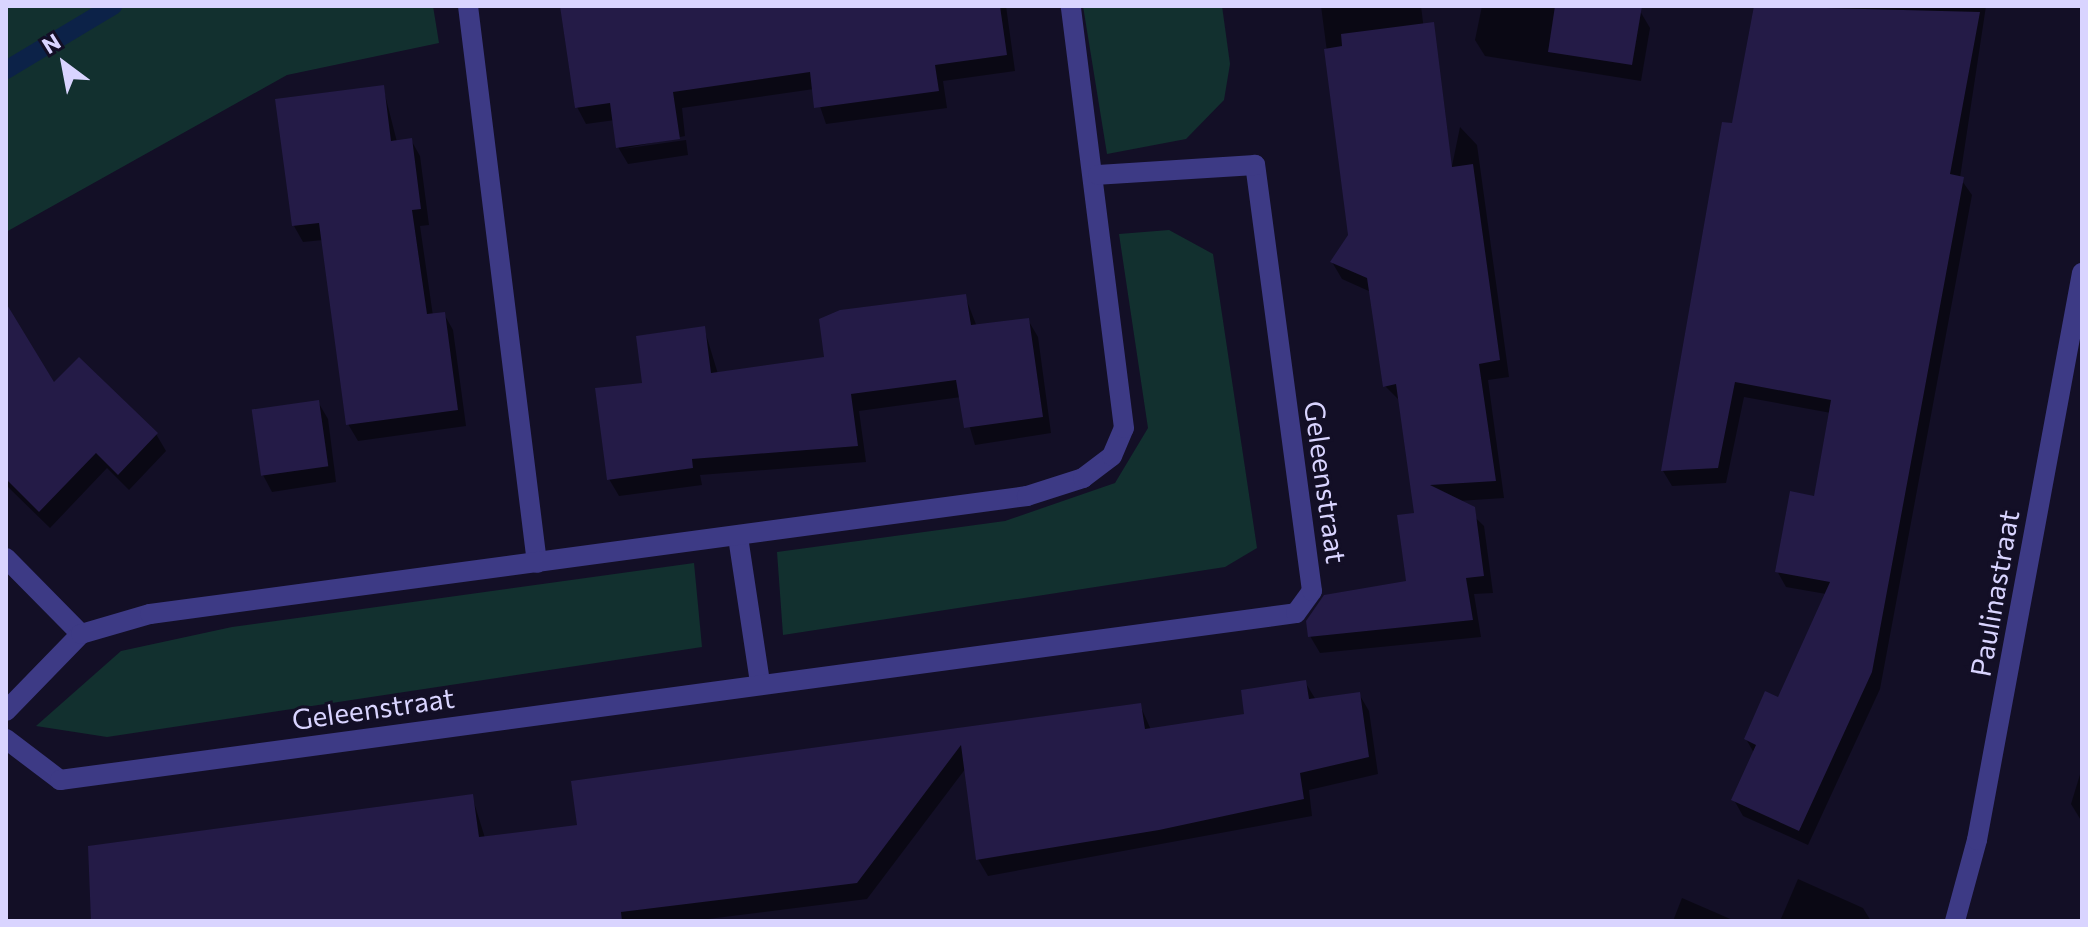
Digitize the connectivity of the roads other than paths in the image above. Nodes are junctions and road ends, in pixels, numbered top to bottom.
1 (468, 6) edge
2 (1071, 6) edge
3 (1098, 175) junction
4 (2082, 273) edge
5 (738, 537) junction
6 (6, 558) edge
7 (537, 563) junction
8 (81, 634) junction
9 (760, 683) junction
10 (6, 711) edge
11 (6, 739) edge
12 (1955, 921) edge

1 - 7 street
2 - 3 street
3 - 5 street
3 - 9 street, Geleenstraat
4 - 12 street, Paulinastraat
5 - 7 street
5 - 9 street
6 - 8 street
7 - 8 street
8 - 10 street
9 - 11 street, Geleenstraat

